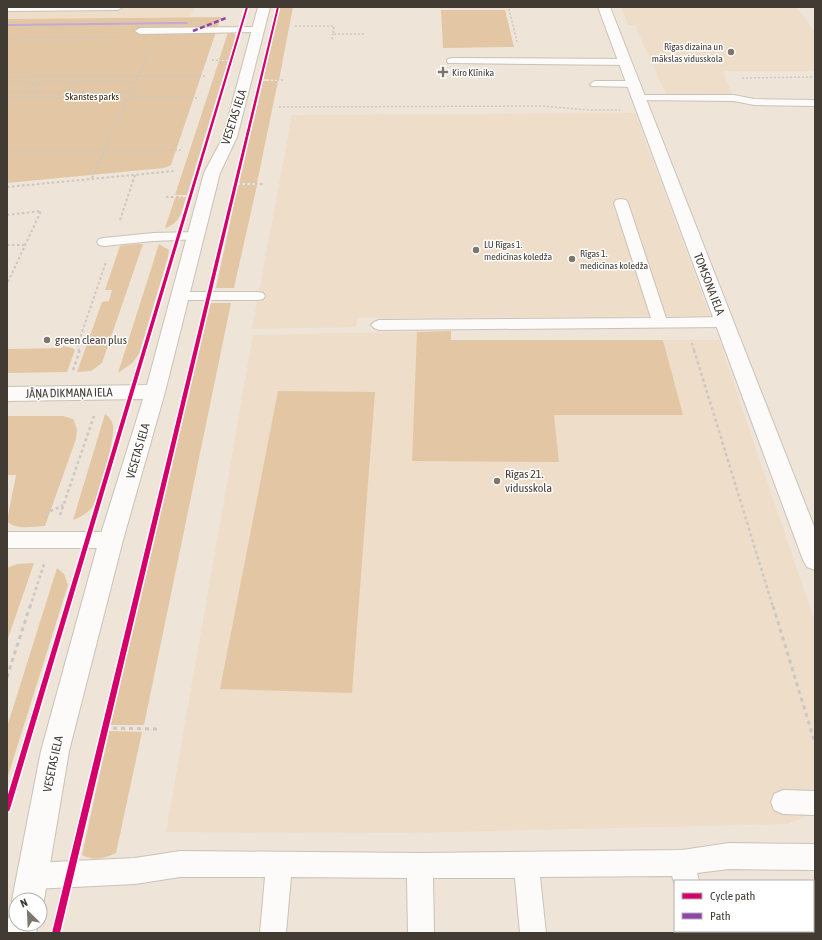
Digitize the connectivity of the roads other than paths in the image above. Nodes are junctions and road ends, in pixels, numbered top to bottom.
1 (65, 7) edge
2 (118, 7) edge
3 (264, 7) edge
4 (604, 7) edge
5 (13, 8) edge
6 (259, 30) junction
7 (140, 31) dead end
8 (452, 62) dead end
9 (626, 62) junction
10 (595, 84) dead end
11 (639, 98) junction
12 (815, 102) edge
13 (621, 203) dead end
14 (196, 236) junction
15 (104, 242) dead end
16 (180, 296) junction
17 (258, 296) dead end
18 (660, 322) junction
19 (724, 322) junction
20 (379, 325) dead end
21 (155, 392) junction
22 (7, 394) edge
23 (810, 533) edge
24 (7, 540) edge
25 (112, 540) junction
26 (815, 560) edge
27 (783, 802) dead end
28 (815, 803) edge
29 (815, 857) edge
30 (279, 864) junction
31 (526, 864) junction
32 (420, 866) junction
33 (684, 872) edge
34 (33, 876) junction
35 (30, 892) edge
36 (273, 933) edge
37 (421, 933) edge
38 (533, 933) edge

1 - 2 lane
1 - 5 lane
3 - 6 street, VESETAS IELA
4 - 9 street, TOMSONA IELA
6 - 7 lane
6 - 14 street, VESETAS IELA
8 - 9 lane
9 - 11 street, TOMSONA IELA
10 - 11 lane
11 - 12 lane
11 - 19 street, TOMSONA IELA
13 - 18 lane
14 - 15 lane
14 - 16 street, VESETAS IELA
16 - 17 lane
16 - 21 street, VESETAS IELA
18 - 19 lane
18 - 20 lane
19 - 23 street, TOMSONA IELA
21 - 22 street, JĀŅA DIKMAŅA IELA
21 - 25 street, VESETAS IELA
23 - 26 street, TOMSONA IELA
24 - 25 lane
25 - 34 street, VESETAS IELA
27 - 28 lane
29 - 33 lane
30 - 32 lane
30 - 34 lane
30 - 36 lane
31 - 32 lane
31 - 33 lane
31 - 38 lane
32 - 37 lane
34 - 35 street, VESETAS IELA

